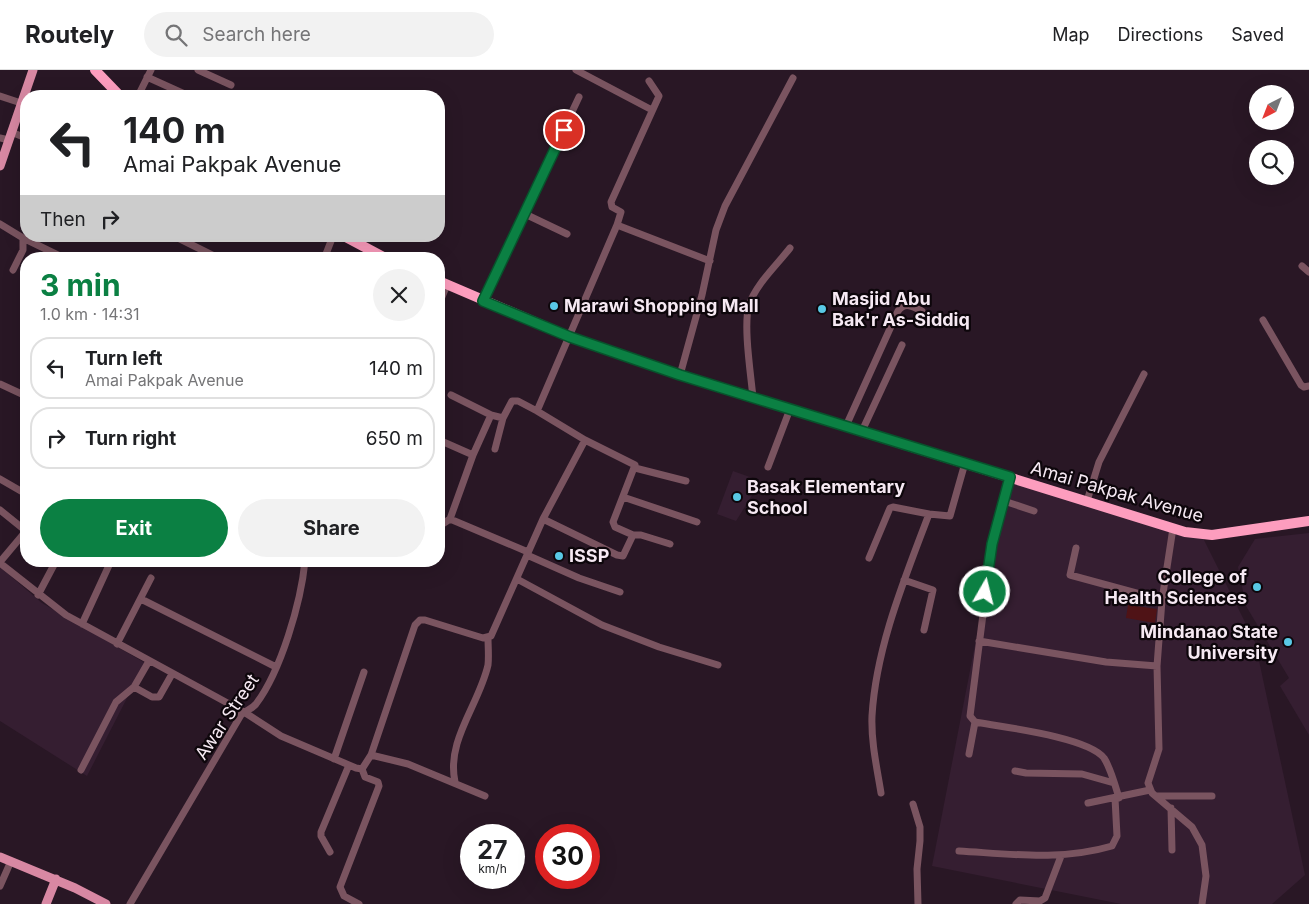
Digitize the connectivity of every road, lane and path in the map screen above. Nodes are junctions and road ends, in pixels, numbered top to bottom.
1 (33, 70) edge
2 (95, 70) edge
3 (151, 70) edge
4 (198, 70) edge
5 (576, 70) edge
6 (147, 77) junction
7 (793, 78) dead end
8 (649, 81) dead end
9 (231, 85) dead end
10 (26, 90) edge
11 (114, 90) edge
12 (141, 90) edge
13 (176, 90) edge
14 (0, 96) edge
15 (579, 97) dead end
16 (20, 103) edge
17 (20, 105) edge
18 (652, 110) junction
19 (7, 137) edge
20 (20, 138) edge
21 (0, 166) edge
22 (524, 214) junction
23 (0, 224) edge
24 (617, 224) junction
25 (567, 234) dead end
26 (20, 236) edge
27 (31, 242) edge
28 (186, 242) edge
29 (356, 242) edge
30 (790, 248) dead end
31 (52, 252) edge
32 (206, 252) edge
33 (372, 252) edge
34 (20, 256) edge
35 (710, 261) junction
36 (1302, 266) dead end
37 (13, 270) dead end
38 (1309, 272) edge
39 (445, 284) edge
40 (483, 301) junction
41 (922, 311) dead end
42 (1262, 320) dead end
43 (570, 337) junction
44 (902, 345) dead end
45 (1144, 374) dead end
46 (680, 375) junction
47 (0, 384) edge
48 (1309, 386) edge
49 (20, 393) edge
50 (451, 395) dead end
51 (753, 398) junction
52 (790, 409) junction
53 (537, 411) junction
54 (491, 415) junction
55 (503, 418) junction
56 (846, 426) junction
57 (862, 431) junction
58 (584, 440) junction
59 (445, 443) edge
60 (495, 449) dead end
61 (473, 455) junction
62 (965, 463) junction
63 (768, 467) dead end
64 (635, 468) junction
65 (1010, 477) junction
66 (0, 479) edge
67 (686, 481) dead end
68 (20, 491) edge
69 (623, 497) junction
70 (1004, 501) junction
71 (1087, 501) junction
72 (0, 510) edge
73 (1034, 511) dead end
74 (928, 514) junction
75 (450, 519) junction
76 (543, 519) junction
77 (445, 522) edge
78 (697, 522) dead end
79 (1309, 522) edge
80 (20, 526) edge
81 (1172, 528) junction
82 (634, 535) junction
83 (20, 538) edge
84 (670, 544) dead end
85 (1076, 548) dead end
86 (528, 554) junction
87 (869, 558) dead end
88 (0, 563) edge
89 (53, 567) edge
90 (108, 567) edge
91 (304, 567) edge
92 (151, 578) dead end
93 (517, 579) junction
94 (904, 580) junction
95 (620, 592) dead end
96 (38, 595) junction
97 (141, 599) junction
98 (1162, 600) junction
99 (82, 624) junction
100 (924, 630) dead end
101 (488, 638) junction
102 (979, 641) junction
103 (117, 644) junction
104 (149, 661) junction
105 (718, 664) dead end
106 (1157, 666) junction
107 (276, 667) junction
108 (364, 672) dead end
109 (172, 674) junction
110 (134, 687) junction
111 (244, 712) junction
112 (975, 722) junction
113 (968, 754) dead end
114 (372, 755) junction
115 (334, 759) junction
116 (349, 765) junction
117 (362, 769) junction
118 (81, 770) dead end
119 (1016, 771) dead end
120 (455, 782) junction
121 (1114, 783) junction
122 (1150, 790) junction
123 (881, 793) dead end
124 (485, 796) dead end
125 (1156, 796) junction
126 (1212, 796) dead end
127 (1117, 798) junction
128 (1088, 803) dead end
129 (912, 804) dead end
130 (1171, 808) junction
131 (1172, 850) dead end
132 (958, 851) dead end
133 (330, 852) dead end
134 (1061, 856) junction
135 (0, 857) edge
136 (11, 861) junction
137 (56, 880) junction
138 (0, 886) edge
139 (46, 904) edge
140 (106, 904) edge
141 (130, 904) edge
142 (358, 904) edge
143 (918, 904) edge
144 (1016, 904) edge
145 (1202, 904) edge

1 - 10 main road
2 - 11 highway
3 - 6 street
4 - 9 street
5 - 18 street
6 - 12 street
6 - 13 street
7 - 35 street
8 - 18 street
14 - 16 street
15 - 22 street
17 - 19 main road
18 - 24 street
19 - 20 street
19 - 21 main road
22 - 25 street
22 - 40 street
23 - 26 street
24 - 35 street
24 - 43 street
27 - 31 street
28 - 32 street
29 - 33 highway
30 - 51 street
34 - 37 street
35 - 46 street
36 - 38 street
39 - 40 highway, Amai Pakpak Avenue
40 - 43 highway, Amai Pakpak Avenue
41 - 56 street
42 - 48 street
43 - 46 highway, Amai Pakpak Avenue
43 - 53 street
44 - 57 street
45 - 71 street
46 - 51 highway, Amai Pakpak Avenue
47 - 49 street
50 - 54 street
51 - 52 highway, Amai Pakpak Avenue
52 - 56 highway, Amai Pakpak Avenue
52 - 63 street
53 - 55 street
53 - 58 street
54 - 55 street
54 - 61 street
55 - 60 street
56 - 57 highway, Amai Pakpak Avenue
57 - 62 highway, Amai Pakpak Avenue
58 - 64 street
58 - 76 street
59 - 61 street
61 - 75 street
62 - 65 highway, Amai Pakpak Avenue
62 - 74 street
64 - 67 street
64 - 69 street
65 - 70 street
65 - 71 highway, Amai Pakpak Avenue
66 - 68 street
69 - 78 street
69 - 82 street
70 - 73 street
70 - 102 street
71 - 81 highway, Amai Pakpak Avenue
72 - 80 street
74 - 87 street
74 - 94 street
75 - 77 street
75 - 86 street
76 - 82 street
76 - 86 street
79 - 81 highway, Amai Pakpak Avenue
81 - 98 street
82 - 84 street
83 - 88 street
85 - 98 street
86 - 93 street
86 - 95 street
88 - 96 street
89 - 96 street
90 - 99 street
91 - 107 street, Awar Street
92 - 97 street
93 - 101 street
93 - 105 street
94 - 100 street
94 - 123 street
96 - 99 street
97 - 103 street
97 - 107 street
98 - 106 street
99 - 103 street
101 - 114 street
101 - 120 street
102 - 106 street
102 - 112 street
103 - 104 street
104 - 109 street
104 - 110 street
106 - 122 street
107 - 111 street, Awar Street
108 - 115 street
109 - 110 street
109 - 111 street
110 - 118 street
111 - 115 street
111 - 141 street, Awar Street
112 - 113 street
112 - 121 street
114 - 117 street
114 - 120 street
115 - 116 street
116 - 117 street
116 - 133 street
117 - 142 street
119 - 121 street
120 - 124 street
121 - 127 street
122 - 125 street
122 - 127 street
125 - 126 street
125 - 130 street
127 - 128 street
127 - 134 street
129 - 143 street
130 - 131 street
130 - 145 street
132 - 134 street
134 - 144 street
135 - 136 main road
136 - 137 main road
136 - 138 street
137 - 139 main road
137 - 140 main road

